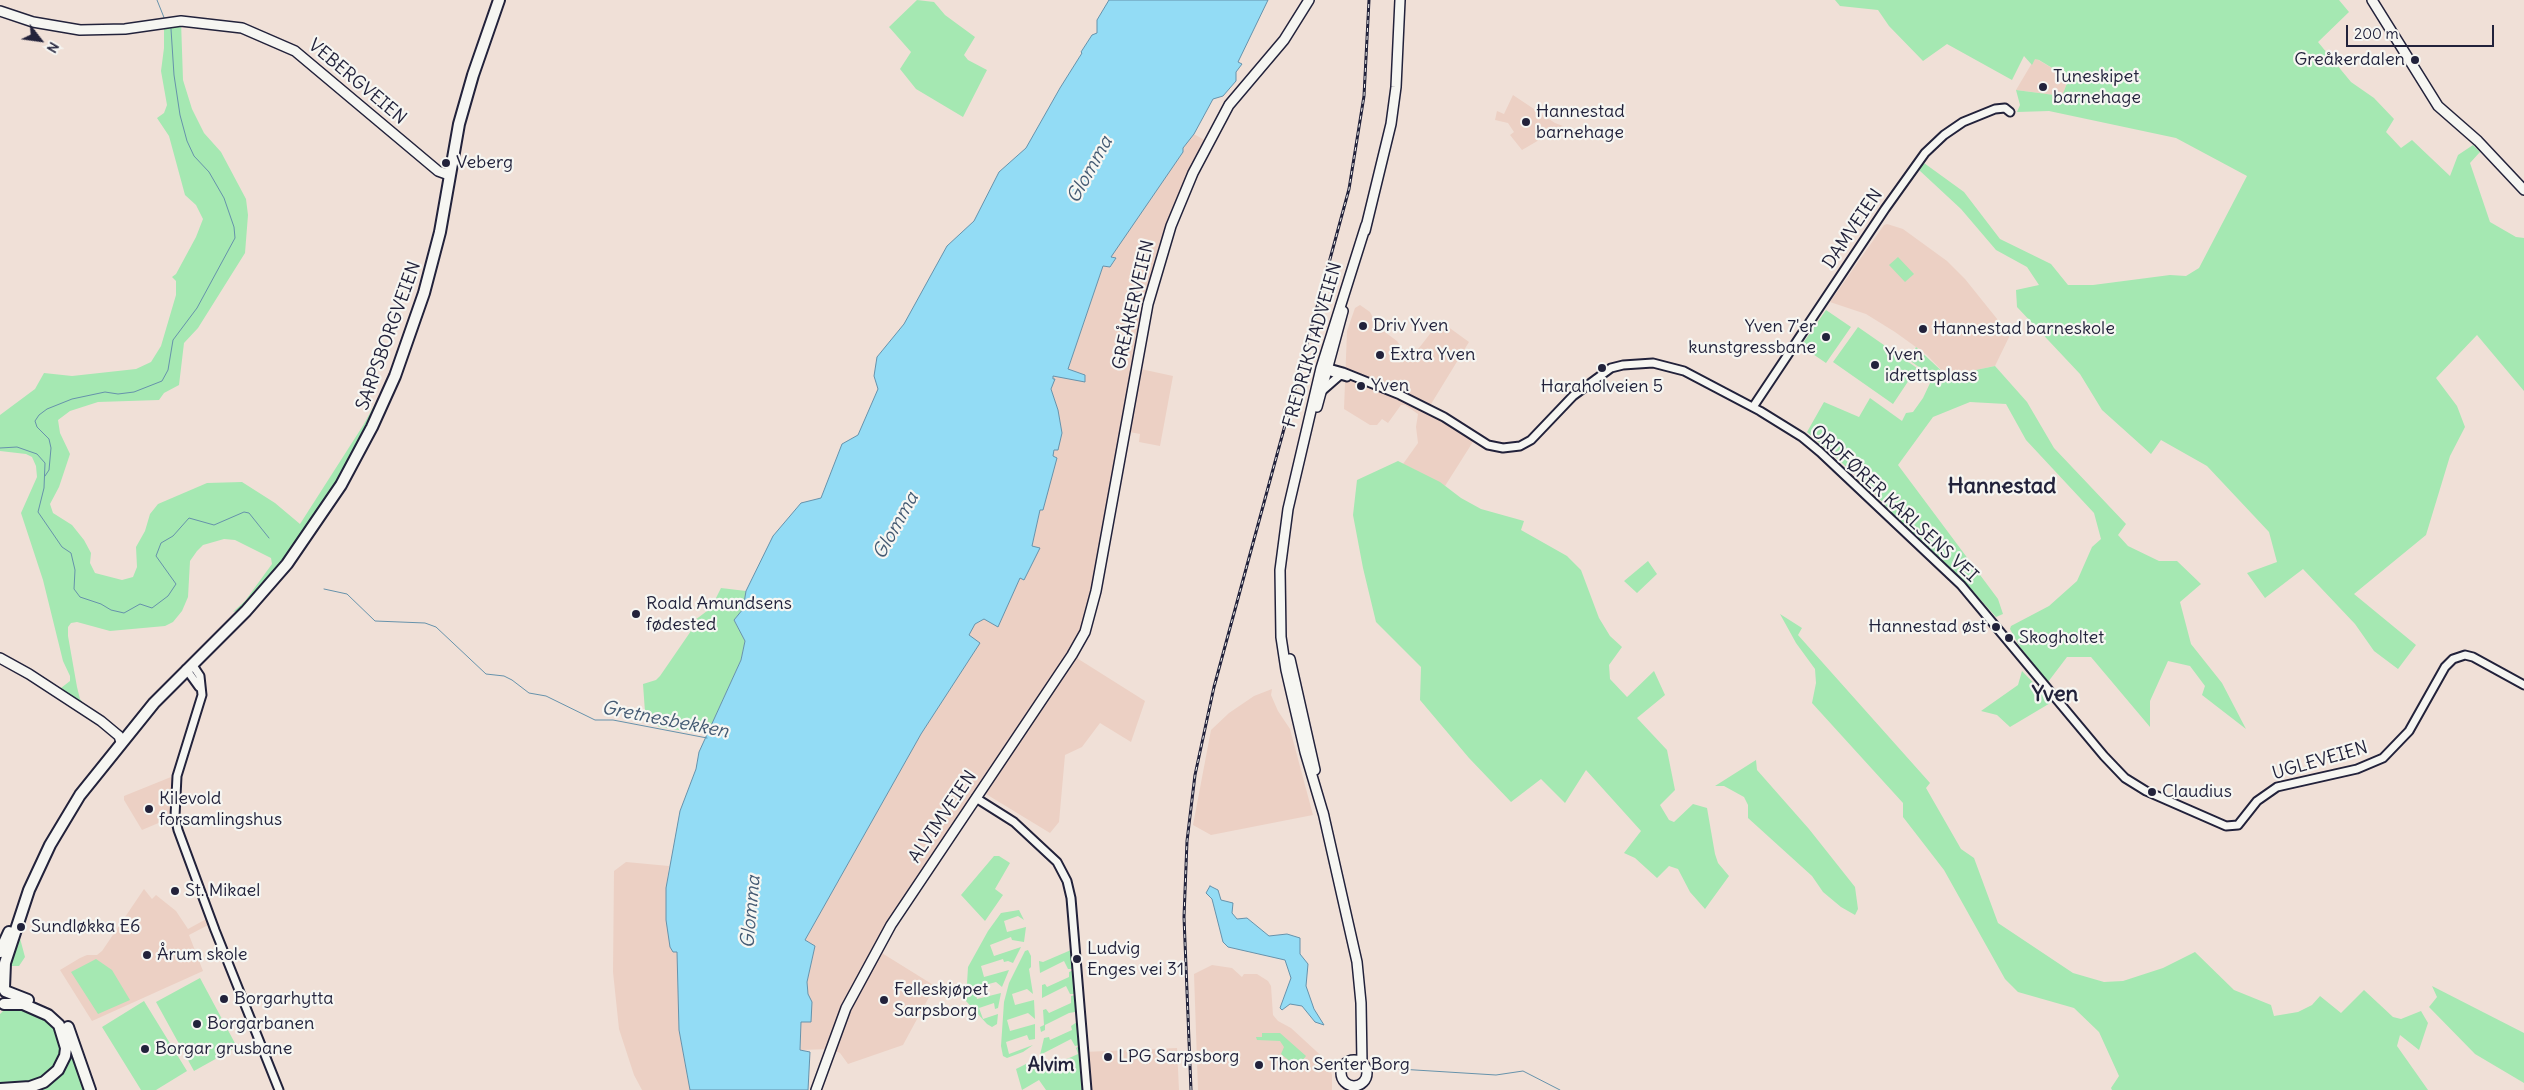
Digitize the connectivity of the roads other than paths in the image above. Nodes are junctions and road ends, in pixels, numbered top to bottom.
1 (499, 0) edge
2 (1309, 0) edge
3 (1400, 0) edge
4 (2372, 0) edge
5 (0, 12) edge
6 (2010, 112) dead end
7 (449, 175) junction
8 (2524, 190) edge
9 (1325, 369) junction
10 (1339, 376) junction
11 (1357, 379) junction
12 (1321, 392) junction
13 (1753, 407) junction
14 (1296, 475) junction
15 (1100, 566) joint
16 (0, 658) edge
17 (189, 666) junction
18 (2524, 684) edge
19 (118, 740) junction
20 (2121, 774) joint
21 (976, 798) junction
22 (9, 932) junction
23 (0, 952) edge
24 (0, 960) edge
25 (3, 988) edge
26 (2, 1006) edge
27 (1360, 1035) junction
28 (1350, 1061) junction
29 (1362, 1063) junction
30 (1345, 1086) edge
31 (1356, 1088) edge
32 (0, 1089) edge
33 (90, 1090) edge
34 (279, 1090) edge
35 (816, 1090) edge
36 (1087, 1090) edge

1 - 7 highway, SARPSBORGVEIEN
2 - 15 main road, GREÅKERVEIEN
3 - 9 main road, FREDRIKSTADVEIEN
4 - 8 main road
5 - 7 main road, VEBERGVEIEN
6 - 13 street, DAMVEIEN
7 - 17 highway, SARPSBORGVEIEN
9 - 10 street, ORDFØRER KARLSENS VEI
9 - 11 street, ORDFØRER KARLSENS VEI
9 - 12 main road, FREDRIKSTADVEIEN
9 - 14 main road, FREDRIKSTADVEIEN
10 - 11 street, ORDFØRER KARLSENS VEI
10 - 12 street
11 - 13 street, ORDFØRER KARLSENS VEI
12 - 14 main road, FREDRIKSTADVEIEN
13 - 20 street, ORDFØRER KARLSENS VEI
14 - 27 main road, FREDRIKSTADVEIEN
15 - 21 main road, ALVIMVEIEN
16 - 19 main road
17 - 19 highway, SARPSBORGVEIEN
17 - 34 street
18 - 20 street, UGLEVEIEN
19 - 22 highway, SARPSBORGVEIEN
19 - 25 highway, SARPSBORGVEIEN
21 - 35 main road, ALVIMVEIEN
21 - 36 street
22 - 23 highway
22 - 24 highway, SARPSBORGVEIEN
25 - 26 highway, SARPSBORGVEIEN
25 - 33 highway
26 - 32 highway
27 - 28 main road, FREDRIKSTADVEIEN
27 - 29 main road, FREDRIKSTADVEIEN
28 - 29 main road
28 - 30 main road
29 - 31 main road
30 - 31 main road

